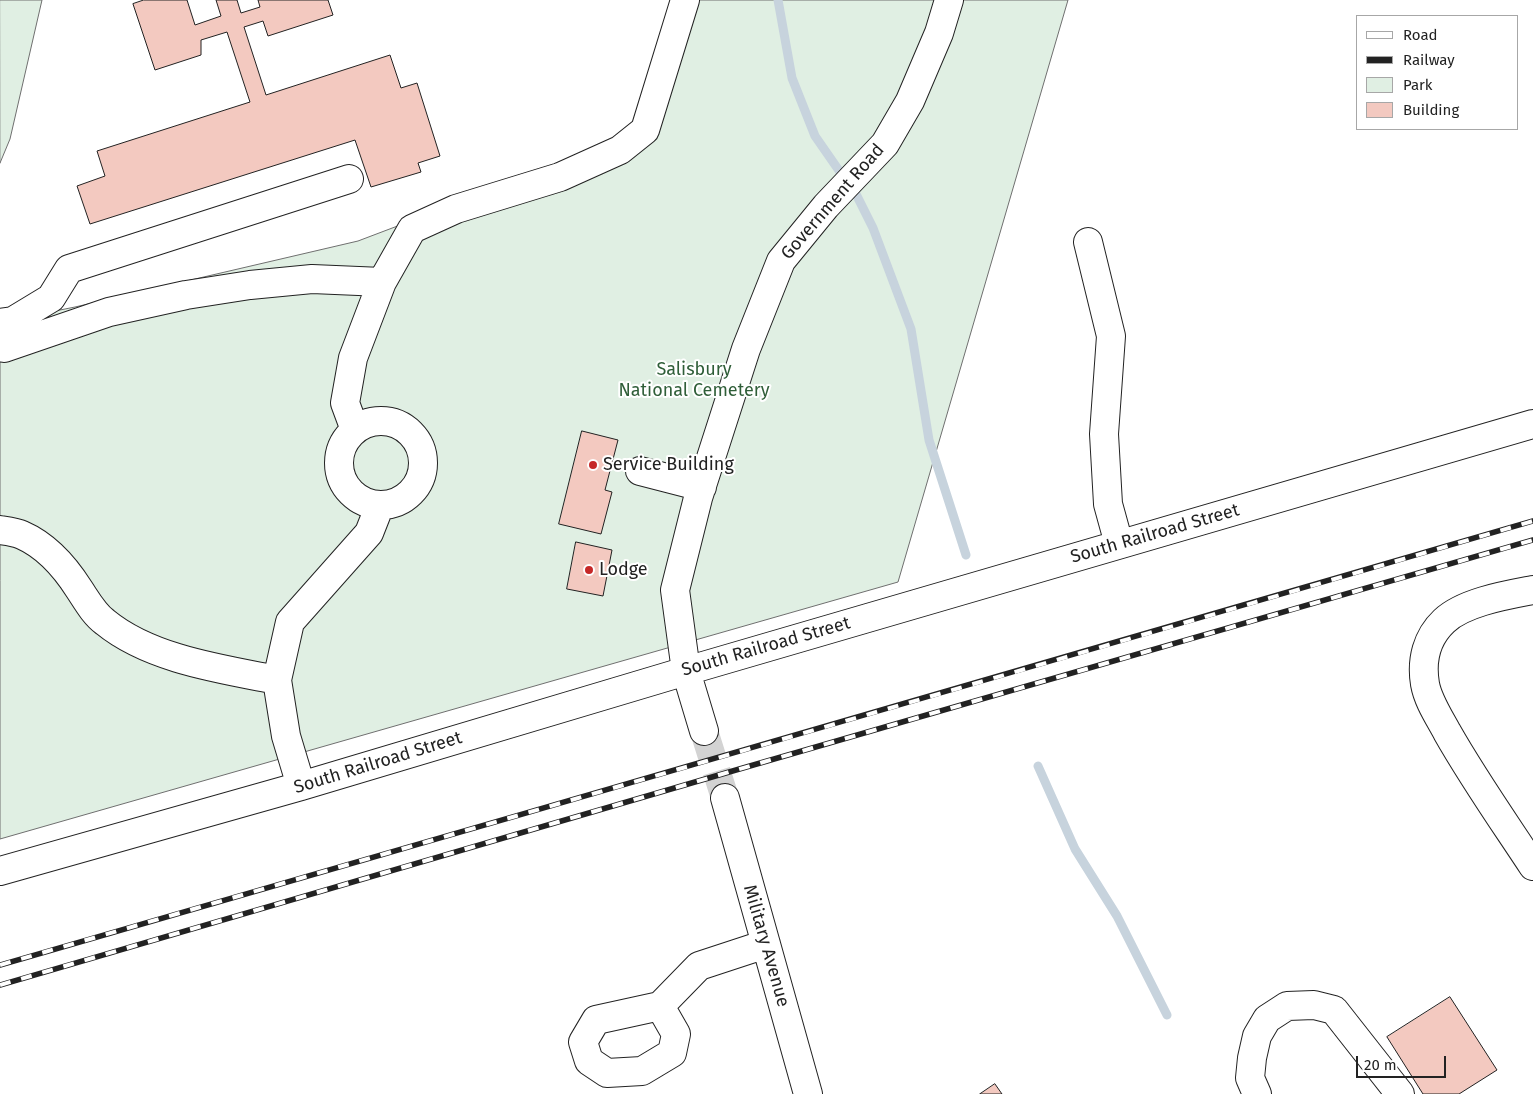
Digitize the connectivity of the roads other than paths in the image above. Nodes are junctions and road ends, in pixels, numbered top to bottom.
1 (685, 0) edge
2 (949, 0) edge
3 (349, 179) dead end
4 (1088, 242) dead end
5 (382, 282) junction
6 (0, 323) edge
7 (0, 347) edge
8 (1533, 424) edge
9 (355, 430) junction
10 (640, 471) dead end
11 (702, 487) junction
12 (380, 505) junction
13 (0, 530) edge
14 (1119, 544) junction
15 (1533, 590) edge
16 (686, 670) junction
17 (277, 680) junction
18 (704, 731) tunnel mouth
19 (301, 786) junction
20 (725, 798) tunnel mouth
21 (1533, 866) edge
22 (0, 871) edge
23 (766, 944) junction
24 (660, 1006) dead end
25 (808, 1094) edge
26 (1257, 1094) edge
27 (1400, 1094) edge

1 - 5 street
2 - 11 street, Government Road
3 - 6 street
4 - 14 street
5 - 7 street
5 - 9 street
8 - 14 street, South Railroad Street
9 - 12 street
9 - 12 street
10 - 11 street
11 - 16 street, Government Road
12 - 17 street
13 - 17 street
14 - 16 street, South Railroad Street
15 - 21 street
16 - 18 street
16 - 19 street, South Railroad Street
17 - 19 street
19 - 22 street, South Railroad Street
20 - 23 street, Military Avenue
23 - 24 street
23 - 25 street, Military Avenue
26 - 27 street

